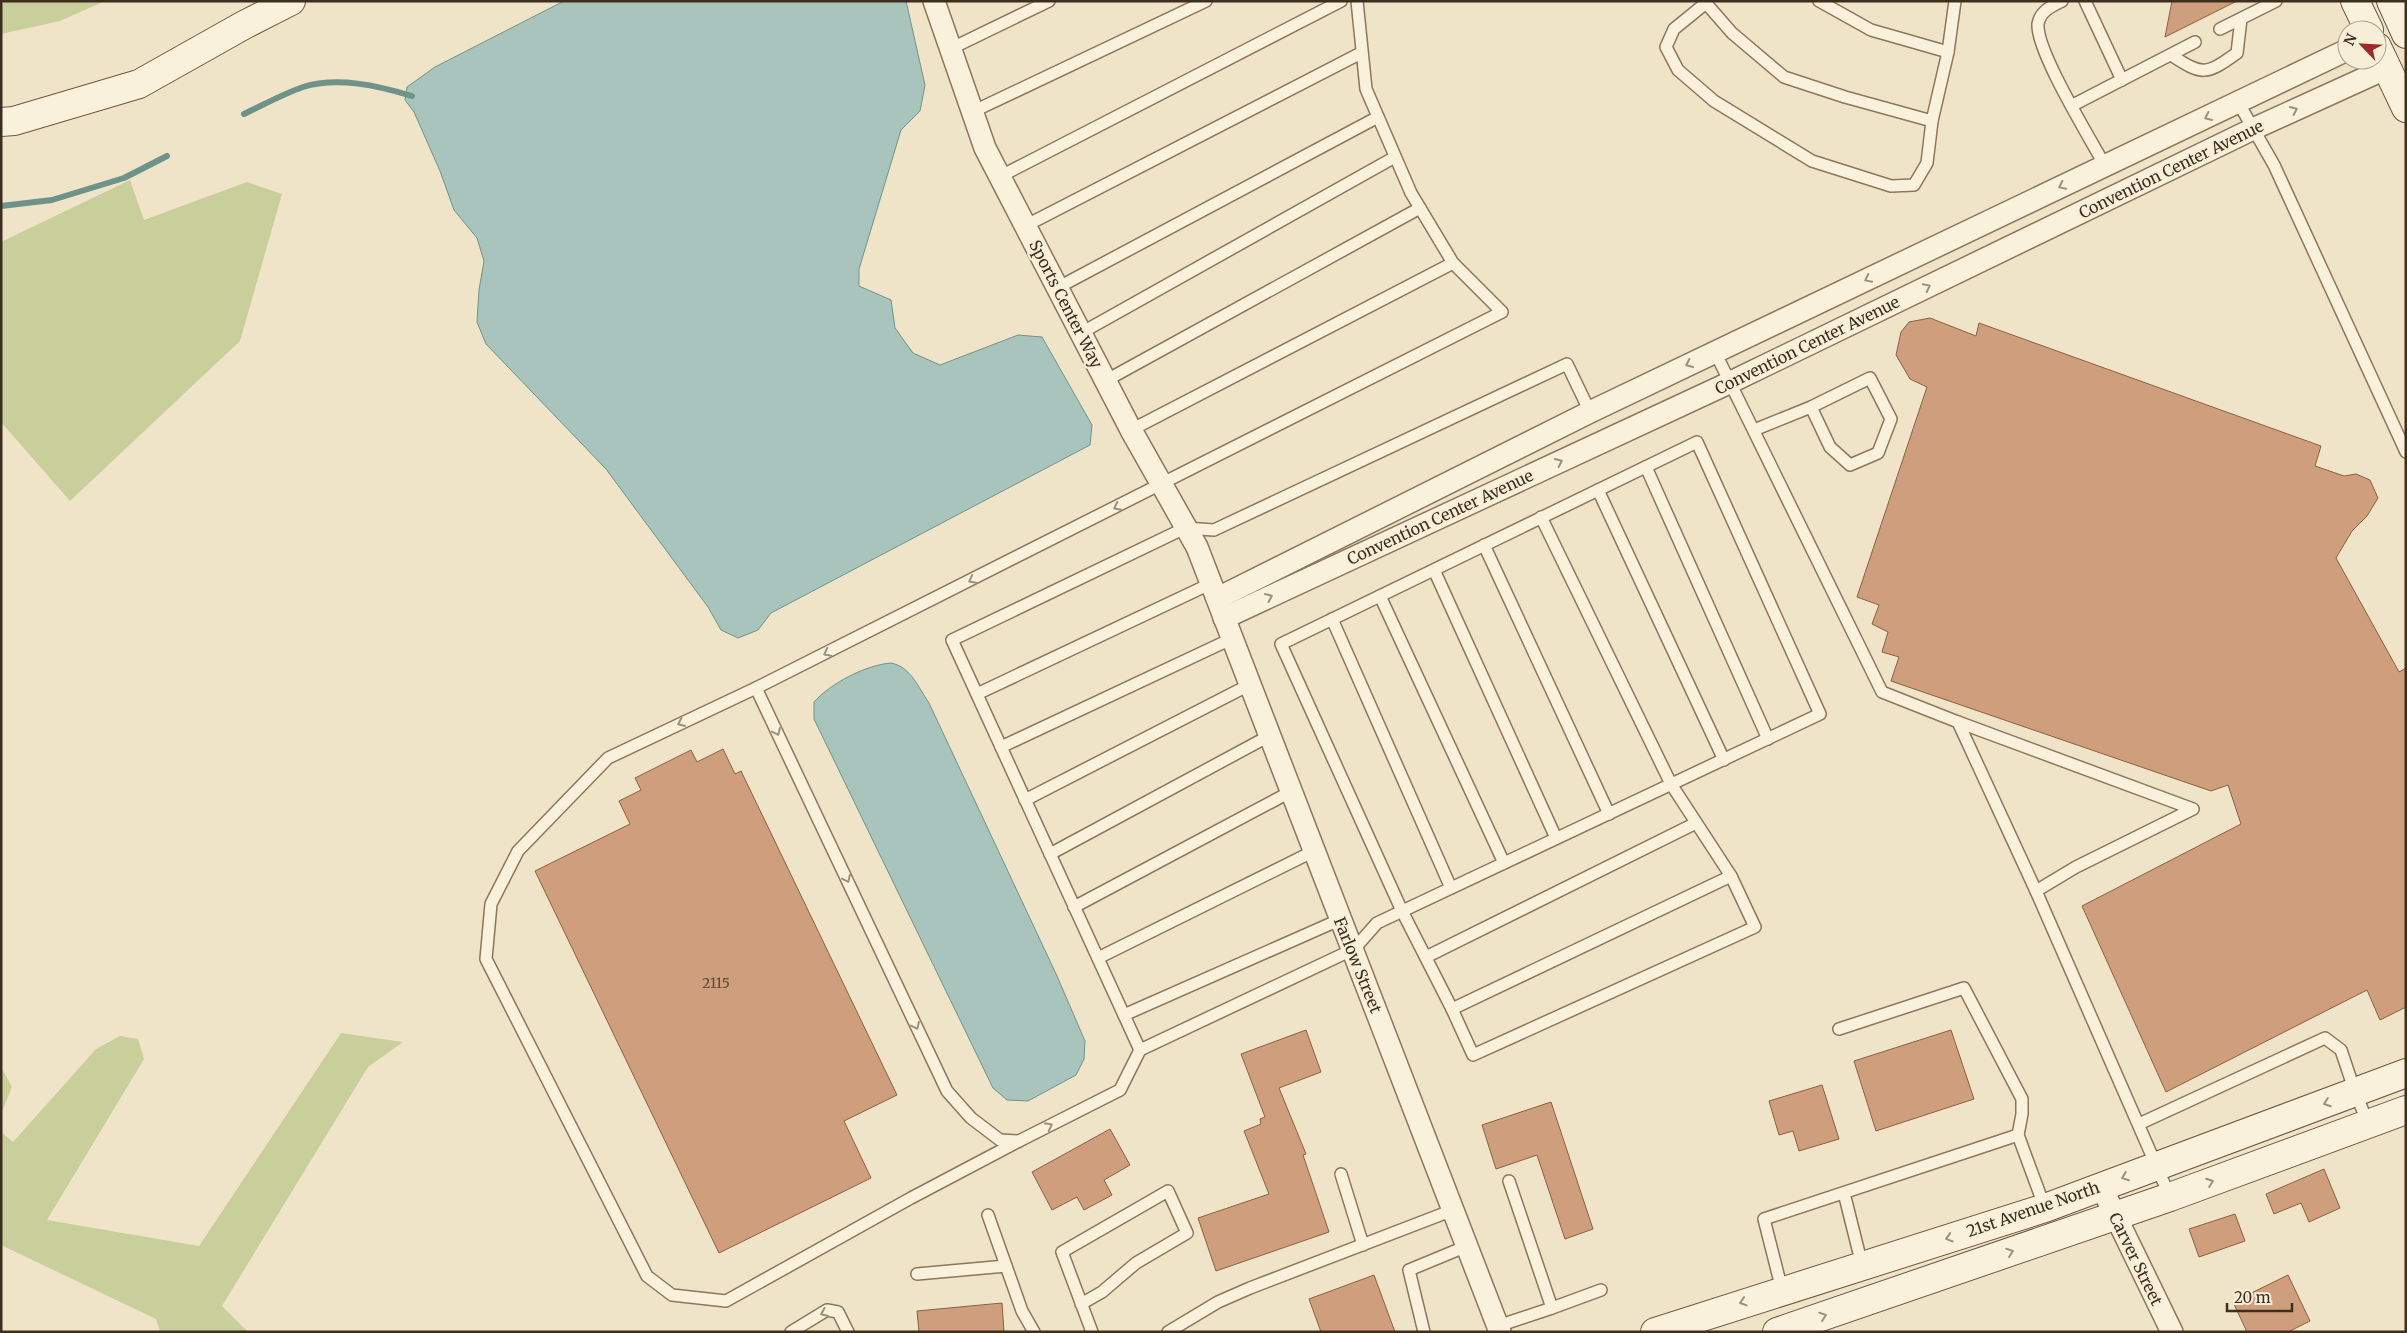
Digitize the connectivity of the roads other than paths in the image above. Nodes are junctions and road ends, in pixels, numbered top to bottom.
1 (292, 1) edge
2 (934, 1) edge
3 (1049, 1) edge
4 (1206, 1) edge
5 (1341, 1) edge
6 (1356, 1) edge
7 (1818, 1) edge
8 (1955, 1) edge
9 (2062, 1) edge
10 (2085, 1) edge
11 (2276, 1) edge
12 (2355, 1) edge
13 (2391, 1) edge
14 (1705, 2) edge
15 (2241, 19) junction
16 (2364, 20) edge
17 (2220, 30) dead end
18 (2406, 34) edge
19 (2195, 42) dead end
20 (950, 49) junction
21 (1948, 52) junction
22 (1362, 53) junction
23 (2171, 55) junction
24 (2337, 55) edge
25 (2387, 68) edge
26 (2360, 70) edge
27 (2122, 80) junction
28 (2238, 102) junction
29 (2072, 105) junction
30 (2406, 108) edge
31 (972, 112) junction
32 (1378, 118) junction
33 (1932, 121) junction
34 (1, 122) edge
35 (2253, 129) junction
36 (1395, 157) junction
37 (2105, 166) junction
38 (999, 177) junction
39 (1420, 208) junction
40 (1025, 226) junction
41 (1452, 263) junction
42 (1057, 288) junction
43 (1081, 333) junction
44 (1715, 352) junction
45 (1105, 381) junction
46 (1731, 382) junction
47 (1812, 407) junction
48 (1590, 412) junction
49 (1131, 430) junction
50 (1754, 430) junction
51 (2406, 452) edge
52 (1646, 467) junction
53 (1161, 485) junction
54 (1598, 490) junction
55 (1541, 517) junction
56 (1185, 528) junction
57 (1484, 545) junction
58 (1434, 570) junction
59 (1380, 596) junction
60 (1218, 600) junction
61 (1332, 619) junction
62 (1231, 639) junction
63 (1248, 685) junction
64 (756, 688) junction
65 (977, 694) junction
66 (1958, 722) junction
67 (1269, 736) junction
68 (1768, 739) junction
69 (1001, 747) junction
70 (1724, 760) junction
71 (1671, 784) junction
72 (1292, 791) junction
73 (1025, 800) junction
74 (1609, 814) junction
75 (1696, 823) junction
76 (1556, 838) junction
77 (1314, 851) junction
78 (1050, 854) junction
79 (1504, 863) junction
80 (1731, 876) junction
81 (1451, 888) junction
82 (2036, 891) junction
83 (1074, 907) junction
84 (1402, 911) junction
85 (1339, 920) junction
86 (1354, 949) junction
87 (1426, 957) junction
88 (1098, 958) junction
89 (1452, 1009) junction
90 (1124, 1015) junction
91 (1839, 1029) dead end
92 (1140, 1050) junction
93 (2406, 1073) edge
94 (2355, 1092) junction
95 (2406, 1110) edge
96 (2368, 1123) junction
97 (2138, 1124) junction
98 (2018, 1135) junction
99 (1018, 1141) junction
100 (2156, 1165) junction
101 (1341, 1174) dead end
102 (1509, 1181) dead end
103 (2101, 1186) junction
104 (1844, 1193) junction
105 (2170, 1197) junction
106 (2045, 1208) junction
107 (1453, 1210) junction
108 (988, 1215) dead end
109 (2115, 1216) junction
110 (1364, 1245) junction
111 (1467, 1246) junction
112 (1006, 1266) junction
113 (1862, 1266) junction
114 (917, 1274) dead end
115 (1601, 1290) dead end
116 (1782, 1290) junction
117 (1081, 1304) junction
118 (1552, 1308) junction
119 (1696, 1325) edge
120 (1499, 1329) edge
121 (791, 1332) edge
122 (848, 1332) edge
123 (1034, 1332) edge
124 (1092, 1332) edge
125 (1168, 1332) edge
126 (1424, 1332) edge
127 (1655, 1332) edge
128 (1777, 1332) edge
129 (2172, 1332) edge

1 - 34 main road
2 - 20 street, Sports Center Way
3 - 20 lane
4 - 31 lane
5 - 38 lane
6 - 22 lane
7 - 21 lane
8 - 21 lane
9 - 29 lane
10 - 27 lane
11 - 15 lane
12 - 16 main road
13 - 18 main road
14 - 33 lane
14 - 33 lane
15 - 17 lane
15 - 23 lane
19 - 23 lane
20 - 31 street, Sports Center Way
21 - 33 lane
22 - 32 lane
22 - 40 lane
23 - 27 lane
24 - 28 street, Convention Center Avenue
25 - 30 main road
35 -> 26 street, Convention Center Avenue
27 - 29 lane
28 - 35 lane
28 -> 37 street, Convention Center Avenue
29 - 37 lane
31 - 38 street, Sports Center Way
32 - 36 lane
32 - 42 lane
46 -> 35 street, Convention Center Avenue
35 - 51 lane
36 - 39 lane
36 - 43 lane
37 -> 44 street, Convention Center Avenue
38 - 40 street, Sports Center Way
39 - 41 lane
39 - 45 lane
40 - 42 street, Sports Center Way
41 - 49 lane
41 - 53 lane
42 - 43 street, Sports Center Way
43 - 45 street, Sports Center Way
44 - 46 lane
44 -> 48 street, Convention Center Avenue
45 - 49 street, Sports Center Way
46 - 50 lane
60 -> 46 street, Convention Center Avenue
47 - 47 lane
47 - 50 lane
48 - 56 lane
48 - 60 street, Convention Center Avenue
49 - 53 street, Sports Center Way
50 - 66 lane
52 - 54 lane
52 - 68 lane
52 - 68 lane
53 - 56 street, Sports Center Way
53 -> 64 lane
54 - 55 lane
54 - 70 lane
55 - 57 lane
55 - 71 lane
56 - 60 street, Sports Center Way
56 - 65 lane
57 - 58 lane
57 - 74 lane
58 - 59 lane
58 - 76 lane
59 - 61 lane
59 - 79 lane
60 - 62 street, Farlow Street
60 - 65 lane
61 - 81 lane
61 - 84 lane
62 - 63 street, Farlow Street
62 - 69 lane
63 - 67 street, Farlow Street
63 - 73 lane
64 -> 99 lane
64 -> 99 lane
65 - 69 lane
66 - 82 lane
66 - 82 lane
67 - 72 street, Farlow Street
67 - 78 lane
68 - 70 lane
69 - 73 lane
70 - 71 lane
71 - 74 lane
71 - 75 lane
72 - 77 street, Farlow Street
72 - 83 lane
73 - 78 lane
74 - 76 lane
75 - 80 lane
75 - 87 lane
76 - 79 lane
77 - 85 street, Farlow Street
77 - 88 lane
78 - 83 lane
79 - 81 lane
80 - 89 lane
80 - 89 lane
81 - 84 lane
82 - 97 lane
83 - 88 lane
84 - 86 lane
84 - 87 lane
85 - 86 street, Farlow Street
85 - 90 lane
86 - 92 lane
86 - 107 street, Farlow Street
87 - 89 lane
88 - 90 lane
90 - 92 lane
91 - 98 lane
99 -> 92 lane
93 - 94 main road, 21st Avenue North
94 - 96 lane
94 - 97 lane
94 -> 100 main road, 21st Avenue North
95 - 96 main road, 21st Avenue North
105 -> 96 main road, 21st Avenue North
97 - 100 lane
98 - 104 lane
98 - 106 lane
100 -> 103 main road, 21st Avenue North
100 - 105 lane
101 - 110 lane
102 - 118 lane
103 - 106 main road, 21st Avenue North
103 - 109 street, Carver Street
104 - 113 lane
104 - 116 lane
105 - 109 main road, 21st Avenue North
106 -> 113 main road, 21st Avenue North
107 - 110 lane
107 - 111 street, Farlow Street
108 - 112 lane
128 -> 109 main road, 21st Avenue North
109 - 129 street, Carver Street
110 - 125 lane
111 - 120 street, Farlow Street
111 - 126 lane
112 - 114 lane
112 - 123 lane
113 - 116 main road, 21st Avenue North
115 - 118 lane
116 -> 119 main road, 21st Avenue North
117 - 117 lane
117 - 124 lane
118 - 120 lane
119 - 127 main road, 21st Avenue North
122 -> 121 lane

